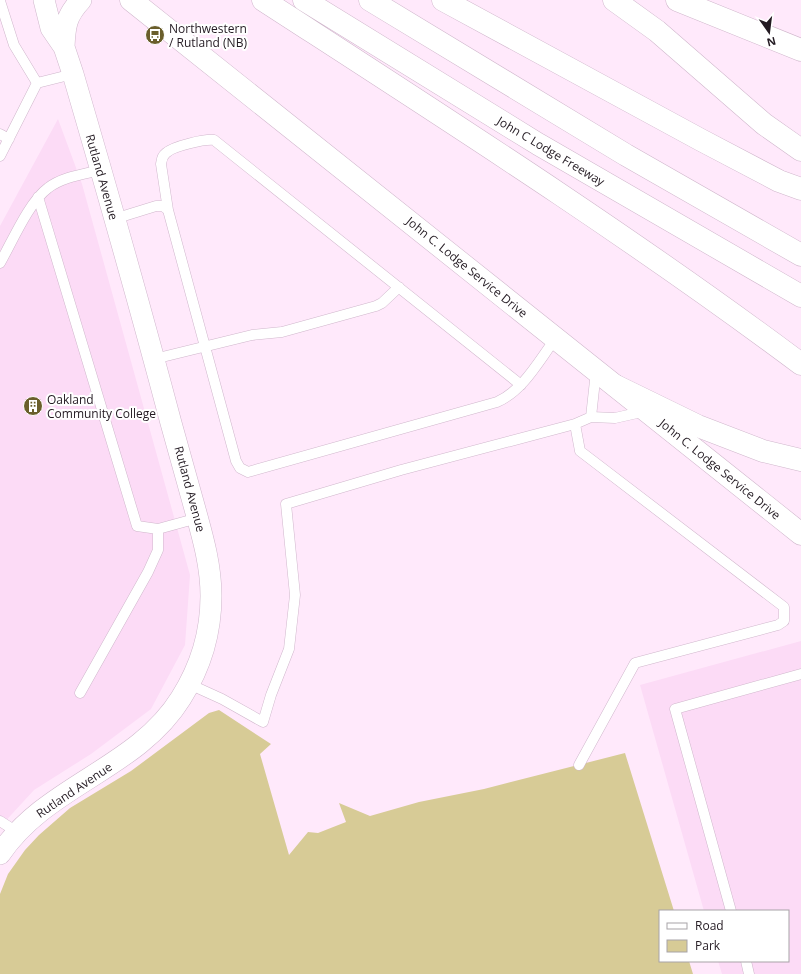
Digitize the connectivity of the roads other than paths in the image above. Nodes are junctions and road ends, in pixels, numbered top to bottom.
1 (44, 0) edge
2 (81, 0) edge
3 (132, 0) edge
4 (263, 0) edge
5 (304, 0) edge
6 (370, 0) edge
7 (444, 0) edge
8 (614, 0) edge
9 (677, 0) edge
10 (0, 1) edge
11 (64, 47) junction
12 (801, 50) edge
13 (73, 74) junction
14 (37, 83) junction
15 (4, 136) edge
16 (801, 150) edge
17 (0, 156) edge
18 (100, 170) junction
19 (801, 189) edge
20 (38, 197) junction
21 (168, 210) junction
22 (114, 219) junction
23 (801, 255) edge
24 (0, 263) edge
25 (399, 287) junction
26 (801, 296) edge
27 (556, 338) junction
28 (205, 345) junction
29 (154, 359) junction
30 (801, 364) edge
31 (596, 371) junction
32 (521, 385) junction
33 (616, 386) junction
34 (648, 411) junction
35 (592, 417) junction
36 (575, 424) junction
37 (801, 460) edge
38 (198, 518) junction
39 (158, 528) junction
40 (801, 534) edge
41 (801, 674) edge
42 (189, 684) junction
43 (80, 693) dead end
44 (579, 765) dead end
45 (8, 827) edge
46 (0, 854) edge
47 (731, 910) edge
48 (746, 962) edge
49 (749, 974) edge

1 - 11 street, Rutland Avenue
2 - 11 street, Rutland Avenue
3 - 27 main road, John C. Lodge Service Drive
4 - 30 main road
5 - 26 main road, John C Lodge Freeway
6 - 23 main road
7 - 19 main road
8 - 16 main road
9 - 12 main road
10 - 14 lane
11 - 13 street, Rutland Avenue
13 - 14 lane
13 - 18 street, Rutland Avenue
14 - 15 lane
15 - 17 lane
18 - 20 lane
18 - 22 street, Rutland Avenue
20 - 24 lane
20 - 39 lane
21 - 22 lane
21 - 25 lane
21 - 28 lane
22 - 29 street, Rutland Avenue
25 - 28 lane
25 - 32 lane
27 - 31 main road, John C. Lodge Service Drive
27 - 32 lane
28 - 29 lane
28 - 32 lane
29 - 38 street, Rutland Avenue
31 - 33 main road, John C. Lodge Service Drive
31 - 35 lane
33 - 34 main road, John C. Lodge Service Drive
33 - 37 main road
34 - 35 lane
34 - 40 main road, John C. Lodge Service Drive
35 - 36 lane
36 - 42 lane
36 - 44 lane
38 - 39 lane
38 - 42 street, Rutland Avenue
39 - 43 lane
41 - 47 lane
42 - 45 street, Rutland Avenue
45 - 46 street, Rutland Avenue
48 - 49 lane

